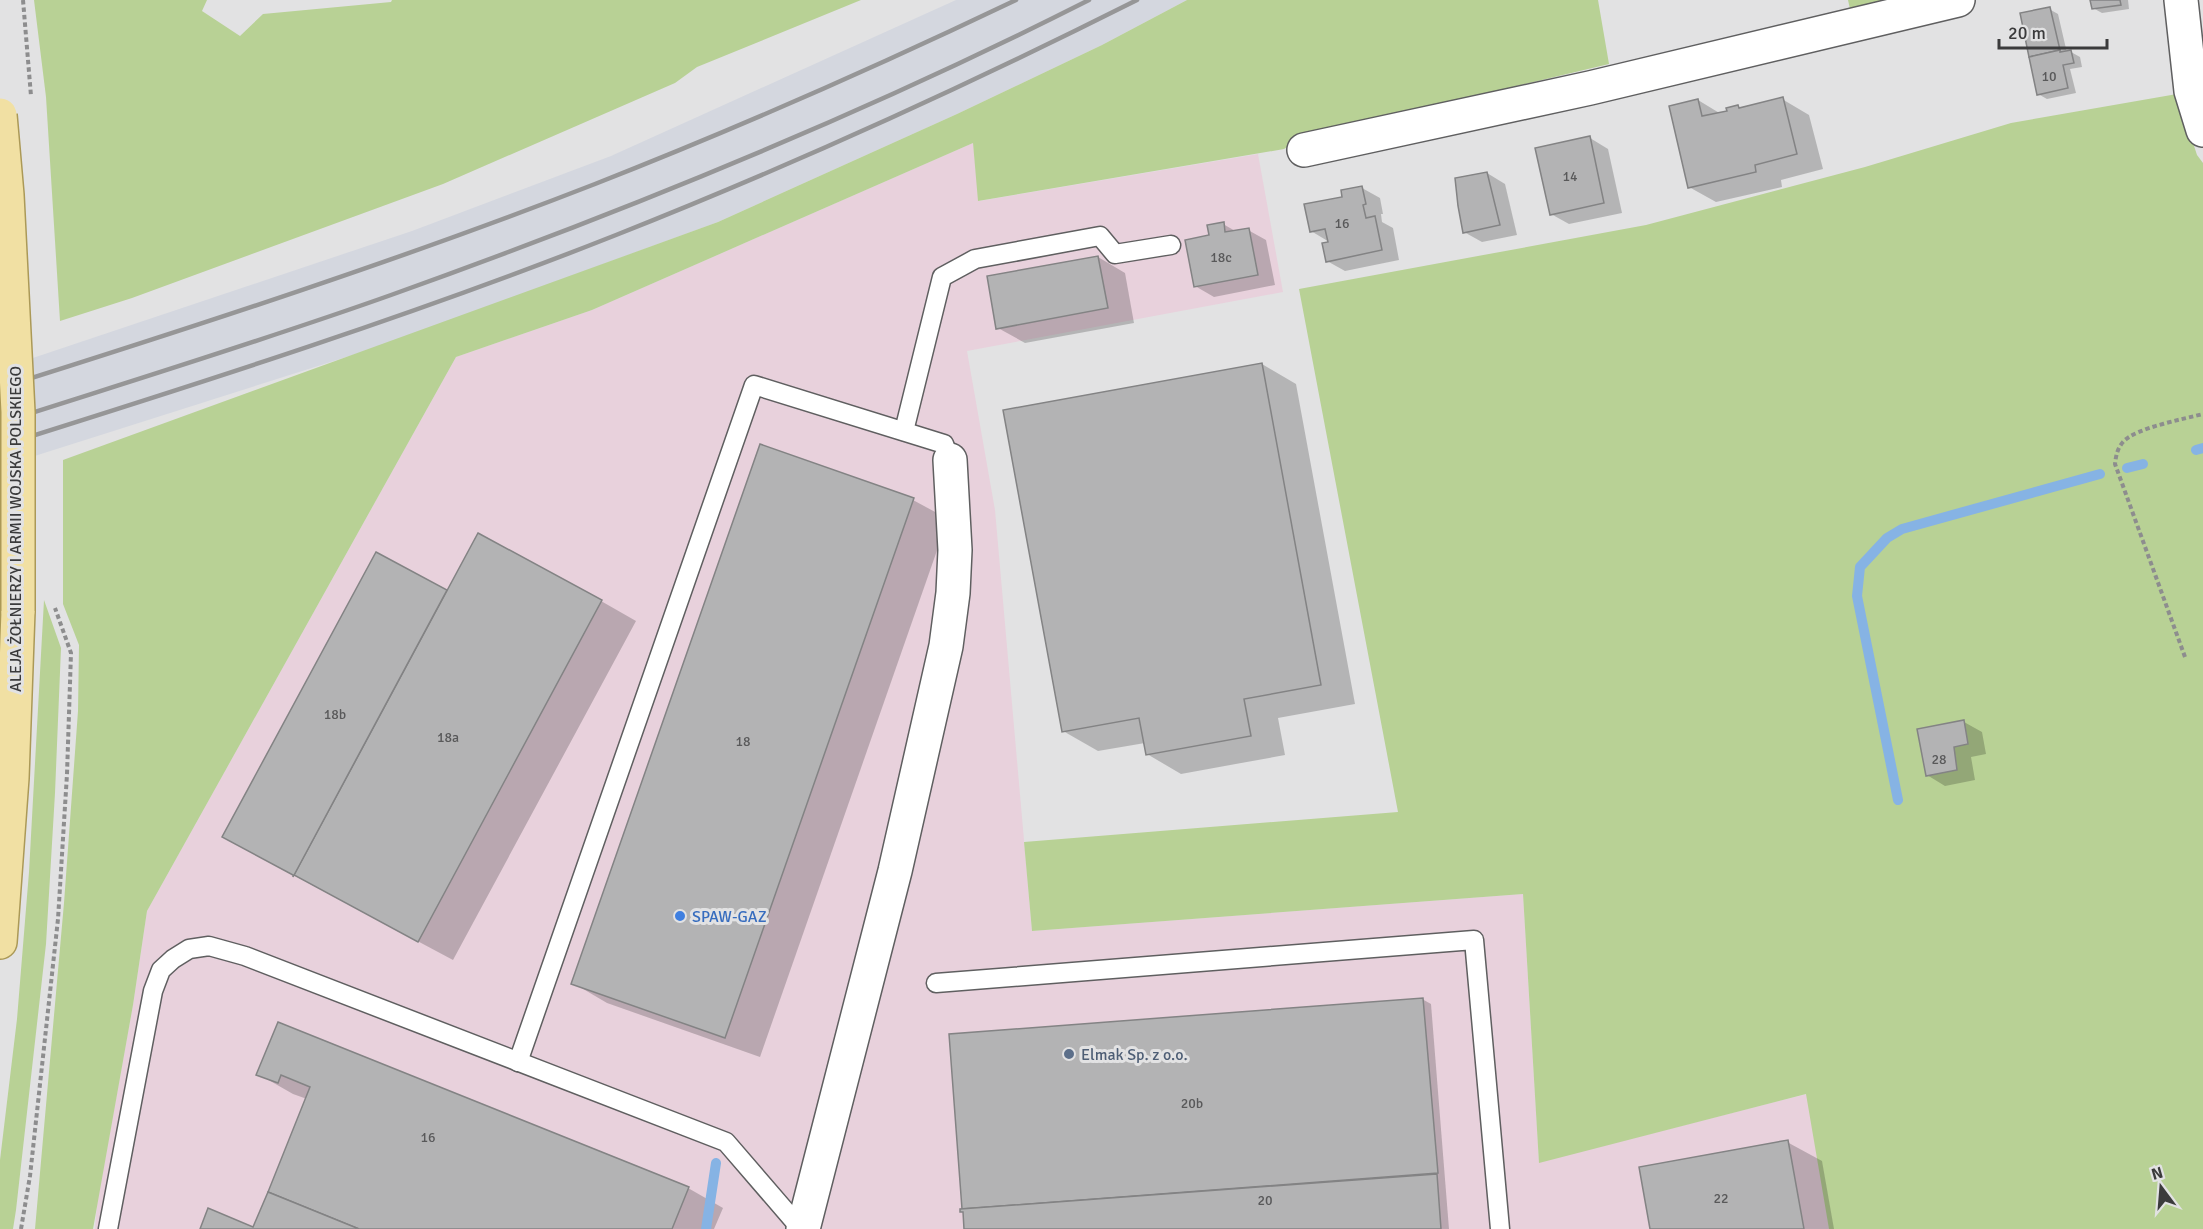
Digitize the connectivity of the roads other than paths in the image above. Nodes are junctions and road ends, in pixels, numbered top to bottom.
1 (1958, 0) edge
2 (2181, 0) edge
3 (0, 116) edge
4 (2203, 130) edge
5 (1304, 150) dead end
6 (1171, 245) dead end
7 (904, 431) junction
8 (950, 460) joint
9 (0, 942) edge
10 (936, 983) dead end
11 (518, 1062) junction
12 (108, 1229) edge
13 (802, 1229) edge
14 (1500, 1229) edge

1 - 5 street
2 - 4 street
3 - 9 main road, ALEJA ŻOŁNIERZY I ARMII WOJSKA POLSKIEGO, bridge
6 - 7 lane
7 - 8 lane
7 - 11 lane
8 - 13 street
10 - 14 lane
11 - 12 lane
11 - 13 lane

